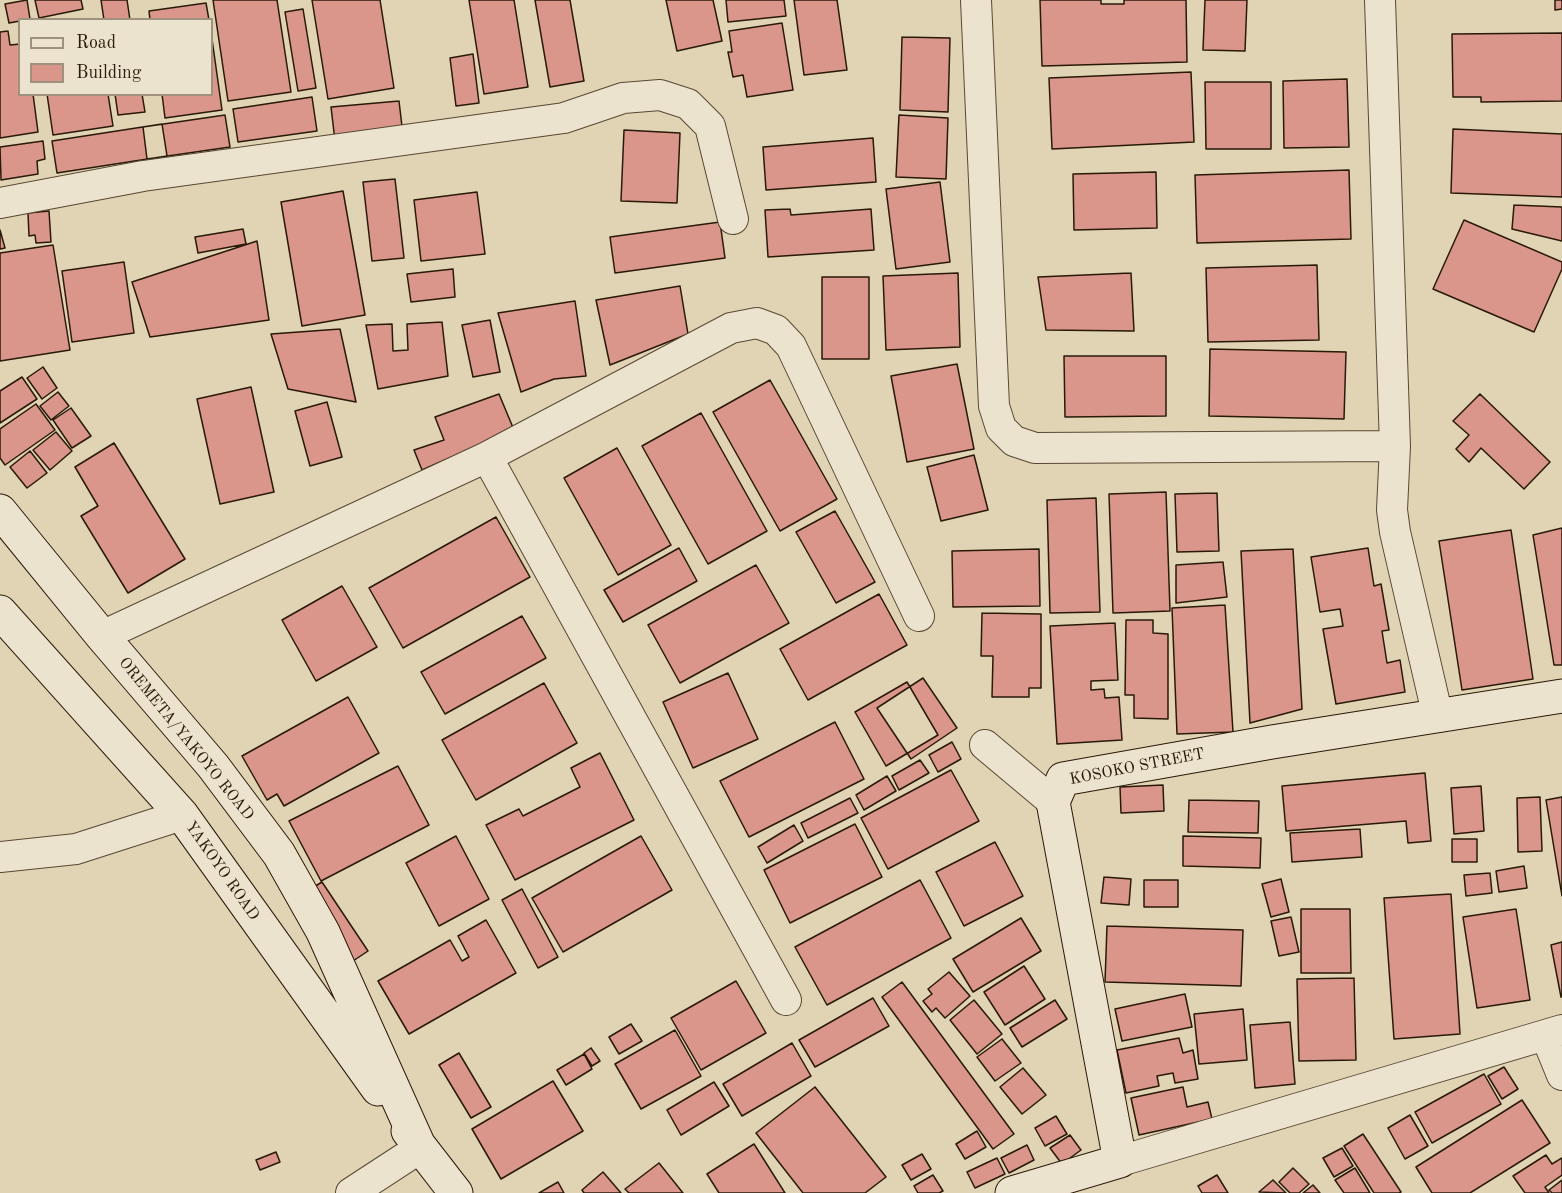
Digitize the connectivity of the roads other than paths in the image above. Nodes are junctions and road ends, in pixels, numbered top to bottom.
1 (976, 0) edge
2 (1380, 0) edge
3 (0, 203) edge
4 (733, 219) dead end
5 (1395, 446) junction
6 (487, 458) junction
7 (0, 511) edge
8 (0, 612) edge
9 (919, 616) dead end
10 (102, 636) junction
11 (1562, 696) edge
12 (1438, 717) junction
13 (985, 745) dead end
14 (1053, 802) junction
15 (182, 815) junction
16 (0, 857) edge
17 (786, 1000) dead end
18 (1554, 1033) edge
19 (1562, 1075) edge
20 (420, 1148) junction
21 (1120, 1161) junction
22 (351, 1193) edge
23 (456, 1193) edge
24 (1012, 1193) edge

1 - 5 street
2 - 5 street
3 - 4 street
5 - 12 street
6 - 9 street
6 - 10 street
6 - 17 street
7 - 10 main road, OREMETA/YAKOYO ROAD
8 - 15 main road, YAKOYO ROAD
10 - 20 main road, OREMETA/YAKOYO ROAD
11 - 12 main road, KOSOKO STREET
12 - 14 main road, KOSOKO STREET
13 - 14 street
14 - 21 main road, KOSOKO STREET
15 - 16 street
15 - 20 main road, YAKOYO ROAD
18 - 19 street
18 - 21 street
20 - 22 street
20 - 23 main road
21 - 24 main road

